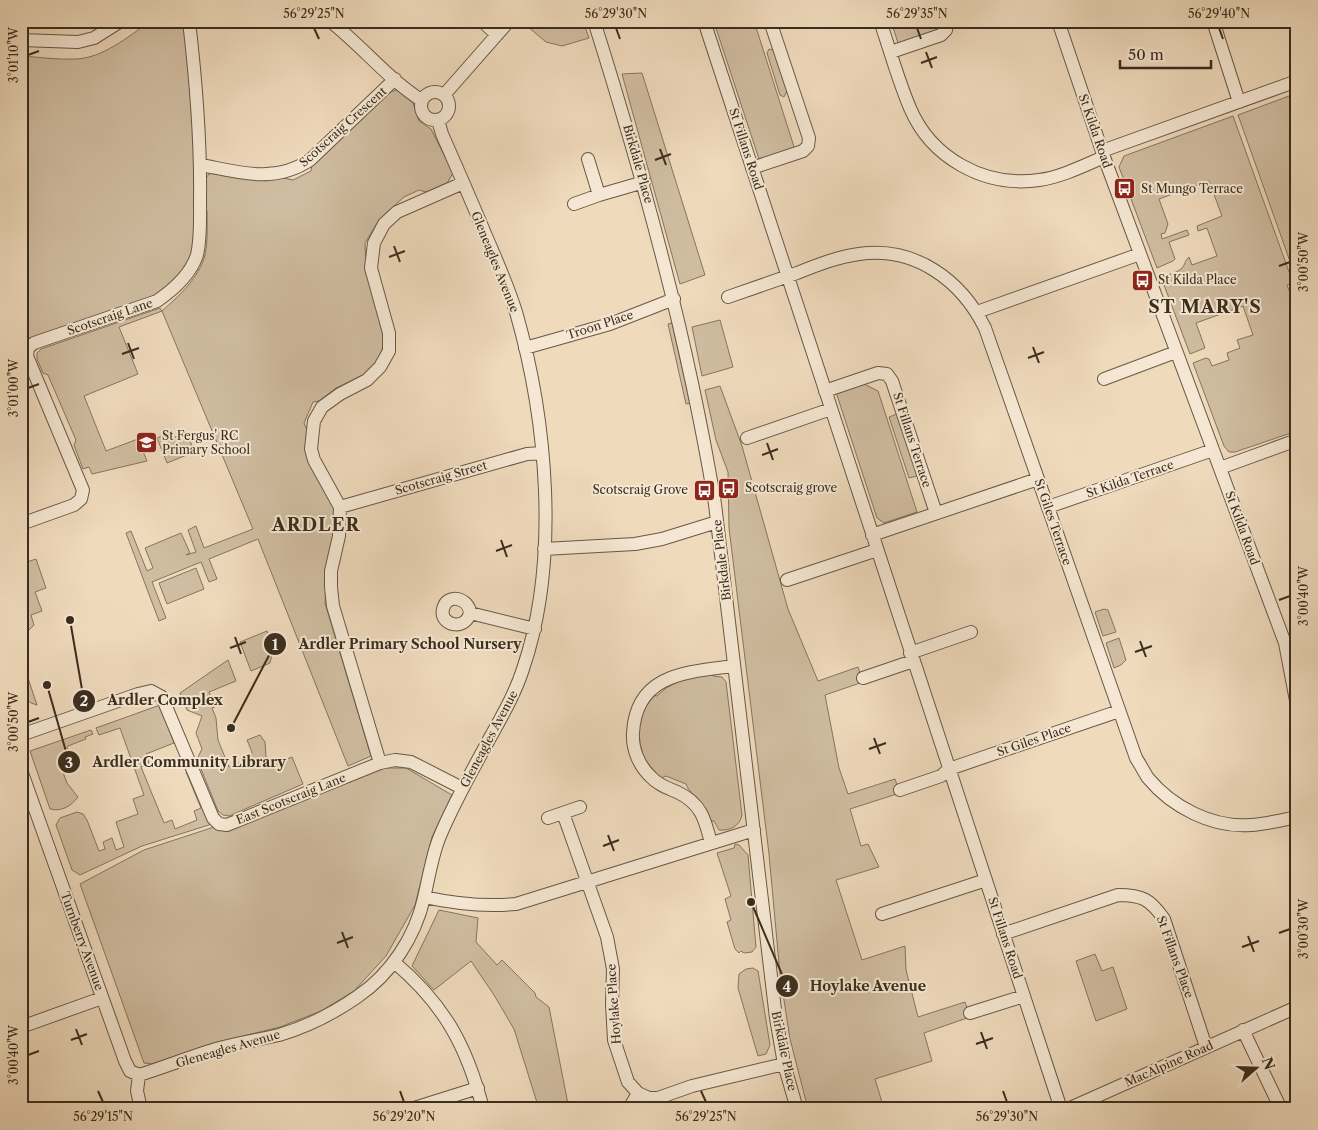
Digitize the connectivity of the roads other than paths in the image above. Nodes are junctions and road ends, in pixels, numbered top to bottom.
1 (121, 21) edge
2 (189, 21) edge
3 (330, 21) edge
4 (482, 21) edge
5 (509, 21) edge
6 (594, 21) edge
7 (704, 21) edge
8 (770, 21) edge
9 (880, 21) edge
10 (946, 21) edge
11 (1058, 21) edge
12 (1213, 21) edge
13 (497, 35) junction
14 (21, 40) edge
15 (891, 52) junction
16 (395, 79) junction
17 (1297, 81) edge
18 (444, 94) junction
19 (421, 100) junction
20 (1239, 102) junction
21 (438, 120) junction
22 (1103, 154) junction
23 (588, 159) dead end
24 (201, 165) junction
25 (752, 168) junction
26 (644, 182) junction
27 (463, 183) junction
28 (600, 195) junction
29 (574, 204) dead end
30 (1140, 254) junction
31 (787, 276) junction
32 (728, 297) dead end
33 (674, 299) junction
34 (977, 312) junction
35 (525, 348) junction
36 (1176, 352) junction
37 (1104, 379) dead end
38 (825, 391) junction
39 (831, 409) junction
40 (746, 438) dead end
41 (1297, 440) edge
42 (1213, 450) junction
43 (542, 453) junction
44 (1220, 468) junction
45 (1038, 479) junction
46 (340, 507) junction
47 (1048, 508) junction
48 (936, 513) junction
49 (717, 522) junction
50 (21, 524) edge
51 (872, 535) junction
52 (544, 550) junction
53 (877, 550) junction
54 (787, 580) dead end
55 (470, 613) dead end
56 (535, 629) junction
57 (971, 632) dead end
58 (1291, 641) edge
59 (912, 657) junction
60 (734, 666) junction
61 (863, 678) dead end
62 (1297, 706) edge
63 (1120, 711) junction
64 (21, 735) edge
65 (380, 762) junction
66 (949, 769) junction
67 (21, 770) edge
68 (462, 788) junction
69 (900, 790) dead end
70 (25, 793) edge
71 (580, 807) dead end
72 (563, 813) junction
73 (548, 818) dead end
74 (1297, 818) edge
75 (754, 830) junction
76 (711, 843) junction
77 (986, 880) junction
78 (587, 882) junction
79 (424, 897) junction
80 (882, 914) dead end
81 (1004, 934) junction
82 (394, 962) junction
83 (1024, 996) junction
84 (102, 998) junction
85 (1297, 1008) edge
86 (970, 1013) dead end
87 (21, 1027) edge
88 (1243, 1030) junction
89 (1206, 1047) junction
90 (784, 1064) junction
91 (139, 1076) junction
92 (478, 1088) junction
93 (638, 1093) junction
94 (141, 1109) edge
95 (411, 1109) edge
96 (483, 1109) edge
97 (629, 1109) edge
98 (797, 1109) edge
99 (1061, 1109) edge
100 (1068, 1109) edge
101 (1281, 1109) edge

1 - 14 street
2 - 24 street, Scotscraig Lane
3 - 16 street
4 - 13 street
5 - 13 street
6 - 26 street, Birkdale Place
7 - 25 street, St Fillans Road
8 - 25 street
9 - 15 street
10 - 15 street
11 - 22 street, St Kilda Road
12 - 20 street
13 - 18 street
15 - 22 street
16 - 19 street
16 - 24 street, Scotscraig Crescent
17 - 20 street
18 - 19 street
18 - 21 street
19 - 21 street
20 - 22 street
21 - 27 street, Gleneagles Avenue
22 - 30 street, St Kilda Road
23 - 28 street
24 - 50 street, Scotscraig Lane
25 - 31 street, St Fillans Road
26 - 28 street
26 - 33 street, Birkdale Place
27 - 35 street, Gleneagles Avenue
27 - 46 street
28 - 29 street
30 - 34 street
30 - 36 street, St Kilda Road
31 - 32 street
31 - 34 street, St Giles Terrace
31 - 38 street, St Fillans Road
33 - 35 street, Troon Place
33 - 49 street, Birkdale Place
34 - 45 street, St Giles Terrace
35 - 43 street, Gleneagles Avenue
36 - 37 street
36 - 42 street, St Kilda Road
38 - 39 street, St Fillans Road
38 - 48 street, St Fillans Terrace
39 - 40 street
39 - 51 street, St Fillans Road
41 - 44 street
42 - 44 street, St Kilda Road
42 - 47 street, St Kilda Terrace
43 - 46 street, Scotscraig Street
43 - 52 street, Gleneagles Avenue
44 - 58 street, St Kilda Road
45 - 47 street, St Giles Terrace
45 - 48 street
46 - 65 street
47 - 63 street, St Giles Terrace
48 - 51 street
49 - 52 street
49 - 60 street, Birkdale Place
51 - 53 street, St Fillans Road
52 - 56 street, Gleneagles Avenue
53 - 54 street
53 - 59 street, St Fillans Road
55 - 56 street
56 - 68 street, Gleneagles Avenue
57 - 59 street
58 - 62 street, St Kilda Road
59 - 61 street
59 - 66 street, St Fillans Road
60 - 75 street, Birkdale Place
60 - 76 street
63 - 66 street, St Giles Place
63 - 74 street, St Giles Terrace
64 - 65 street, East Scotscraig Lane
65 - 68 street, East Scotscraig Lane
66 - 69 street
66 - 77 street, St Fillans Road
67 - 70 street, Turnberry Avenue
68 - 79 street, Gleneagles Avenue
70 - 84 street, Turnberry Avenue
71 - 72 street
72 - 73 street
72 - 78 street, Hoylake Place
75 - 76 street
75 - 90 street, Birkdale Place
76 - 78 street
77 - 80 street, St Fillans Road
77 - 81 street, St Fillans Road
78 - 79 street
78 - 93 street, Hoylake Place
79 - 82 street, Gleneagles Avenue
81 - 83 street, St Fillans Road
81 - 89 street, St Fillans Place
82 - 91 street, Gleneagles Avenue
82 - 92 street
83 - 86 street, St Fillans Road
83 - 99 street, St Fillans Road
84 - 87 street
84 - 91 street, Turnberry Avenue
85 - 88 street, MacAlpine Road
88 - 89 street, MacAlpine Road
88 - 101 street
89 - 100 street, MacAlpine Road
90 - 93 street
90 - 98 street, Birkdale Place
91 - 94 street
92 - 95 street
92 - 96 street
93 - 97 street

